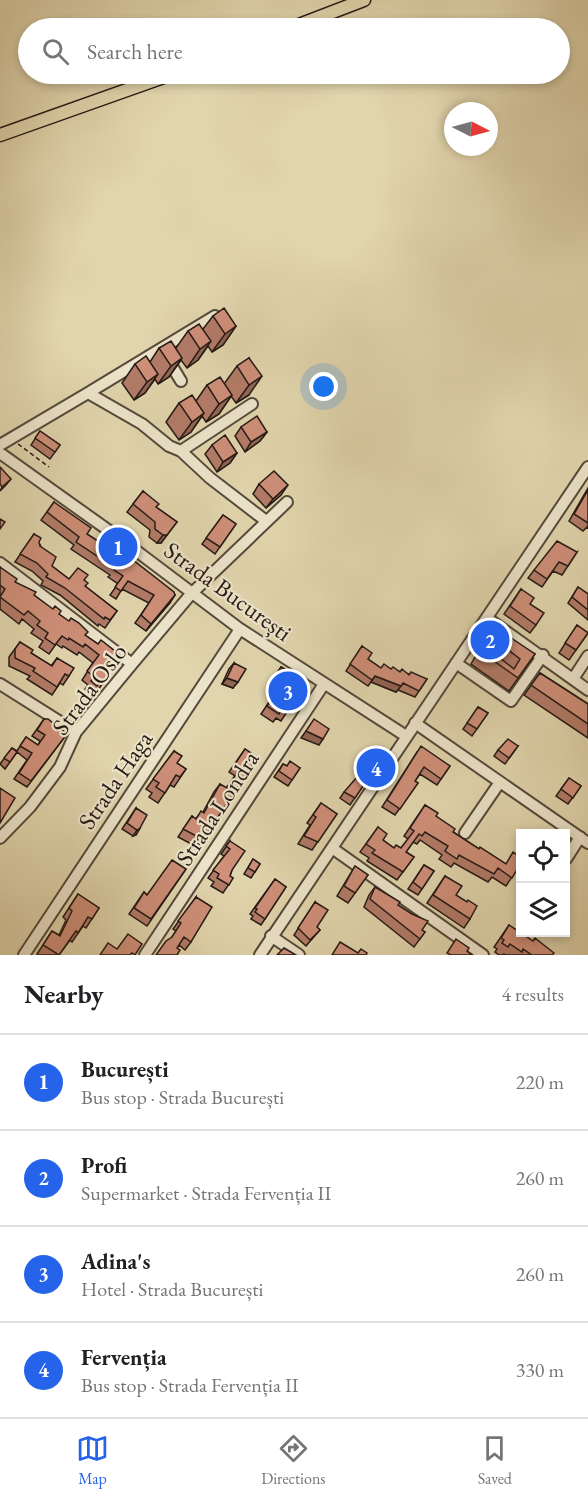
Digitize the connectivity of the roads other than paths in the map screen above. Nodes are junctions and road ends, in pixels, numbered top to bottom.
1 (364, 0) edge
2 (317, 18) edge
3 (144, 84) edge
4 (0, 135) edge
5 (215, 316) edge
6 (160, 349) junction
7 (181, 381) dead end
8 (88, 393) junction
9 (252, 404) dead end
10 (0, 445) edge
11 (181, 451) junction
12 (0, 453) edge
13 (588, 467) edge
14 (287, 502) dead end
15 (266, 520) junction
16 (0, 563) edge
17 (191, 594) junction
18 (487, 618) junction
19 (240, 629) junction
20 (543, 655) junction
21 (588, 656) edge
22 (456, 663) junction
23 (132, 664) junction
24 (573, 679) junction
25 (0, 684) edge
26 (324, 684) junction
27 (588, 690) edge
28 (415, 723) junction
29 (76, 732) junction
30 (406, 735) junction
31 (500, 782) junction
32 (465, 833) dead end
33 (0, 838) edge
34 (584, 840) edge
35 (332, 848) junction
36 (570, 855) edge
37 (271, 936) junction
38 (24, 955) edge
39 (145, 955) edge
40 (260, 955) edge
41 (299, 955) edge
42 (483, 955) edge

1 - 2 main road
3 - 4 main road
5 - 6 street
6 - 7 street
6 - 8 street
8 - 10 street
8 - 11 street
9 - 11 street
11 - 15 street
12 - 17 street, Strada București
13 - 18 street
14 - 15 street, Strada Oslo
15 - 17 street, Strada Oslo
16 - 23 street
17 - 19 street, Strada București
17 - 23 street, Strada Oslo
18 - 20 street
18 - 22 street
19 - 26 street, Strada București
19 - 38 street, Strada Haga
20 - 22 street
20 - 24 street
21 - 24 street
22 - 28 street
23 - 29 street, Strada Oslo
24 - 27 street
25 - 29 street
26 - 30 street, Strada București
26 - 39 street, Strada Londra
28 - 30 street
28 - 31 street
29 - 33 street, Strada Oslo
30 - 35 street
31 - 32 street
31 - 34 street
34 - 36 street
35 - 37 street
35 - 42 street
37 - 40 street
37 - 41 street

